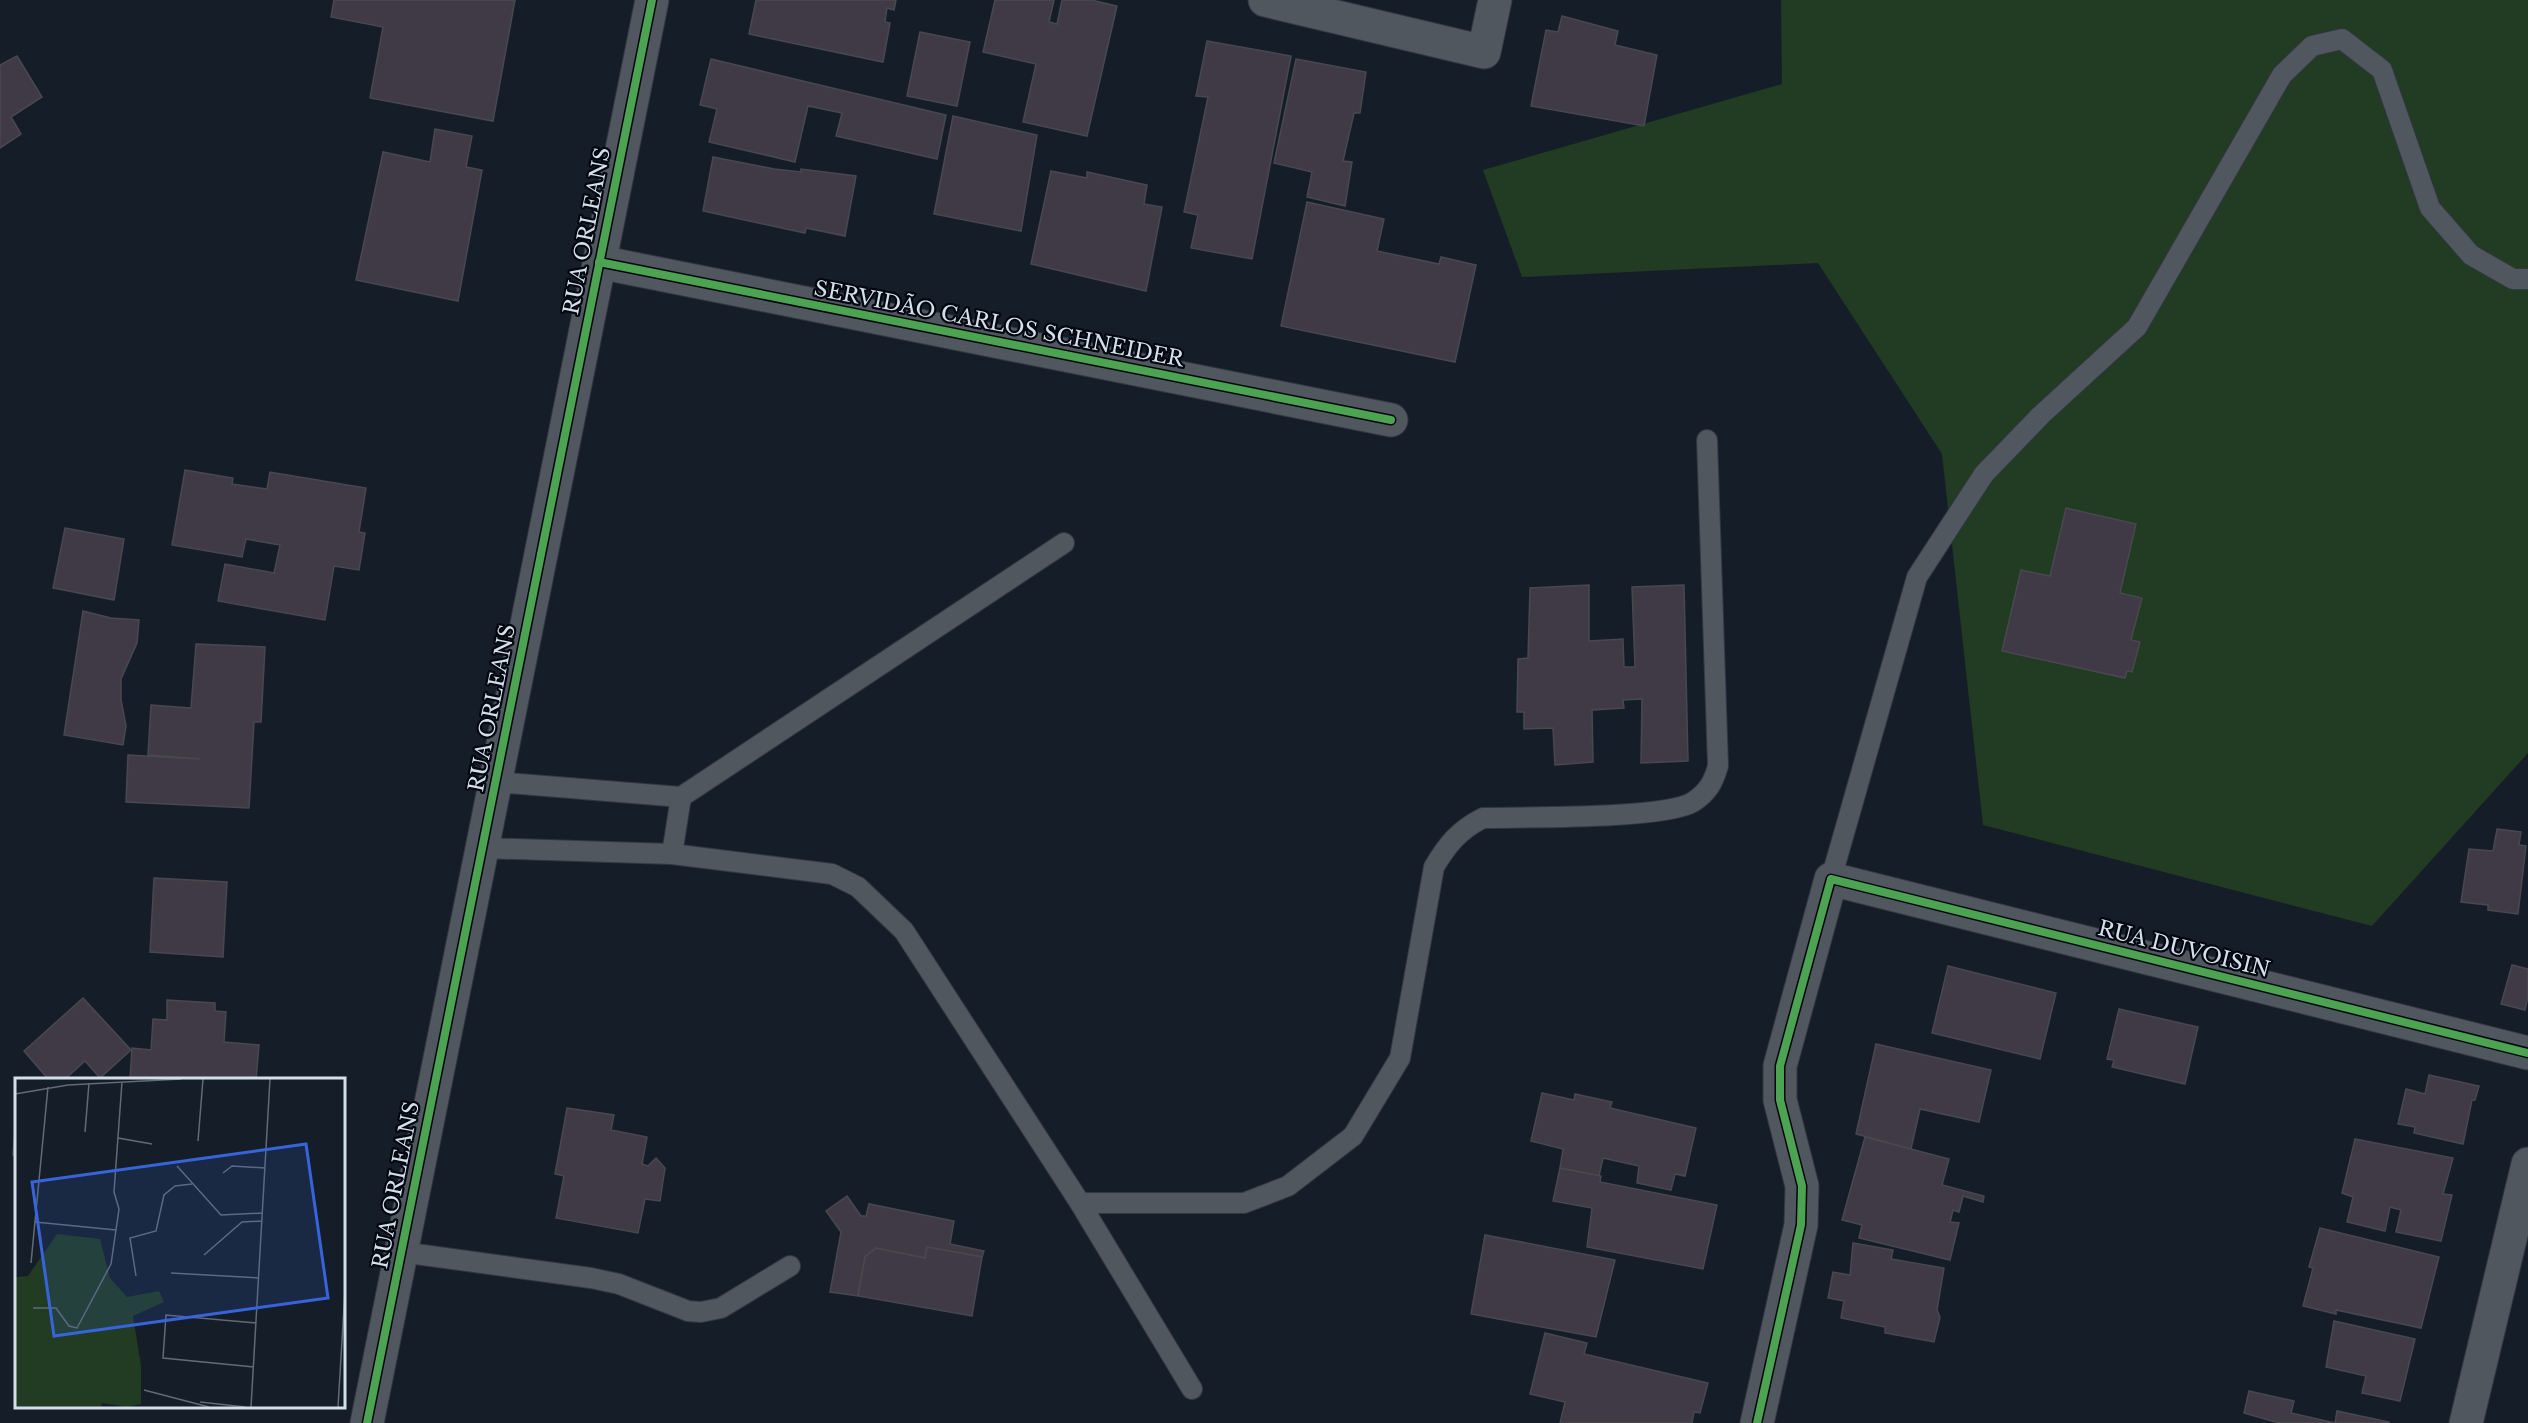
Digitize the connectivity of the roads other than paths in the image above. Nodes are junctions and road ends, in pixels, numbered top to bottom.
1 (652, 0) edge
2 (1265, 0) edge
3 (1495, 0) edge
4 (599, 262) junction
5 (2528, 279) edge
6 (1391, 420) dead end
7 (1707, 440) dead end
8 (1064, 543) dead end
9 (495, 782) junction
10 (681, 797) junction
11 (482, 848) junction
12 (672, 854) junction
13 (1831, 879) junction
14 (2528, 1053) edge
15 (2528, 1164) edge
16 (1080, 1203) junction
17 (401, 1252) junction
18 (790, 1266) dead end
19 (1192, 1389) dead end
20 (367, 1423) edge
21 (1756, 1423) edge
22 (2466, 1423) edge

1 - 4 street, RUA ORLEANS
2 - 3 street
4 - 6 street, SERVIDÃO CARLOS SCHNEIDER
4 - 9 street, RUA ORLEANS
5 - 13 lane
7 - 16 lane
8 - 10 lane
9 - 10 lane
9 - 11 street, RUA ORLEANS
10 - 12 lane
11 - 12 lane
11 - 17 street, RUA ORLEANS
12 - 16 lane
13 - 14 street, RUA DUVOISIN
13 - 21 street
15 - 22 street
16 - 19 lane
17 - 18 lane
17 - 20 street, RUA ORLEANS

